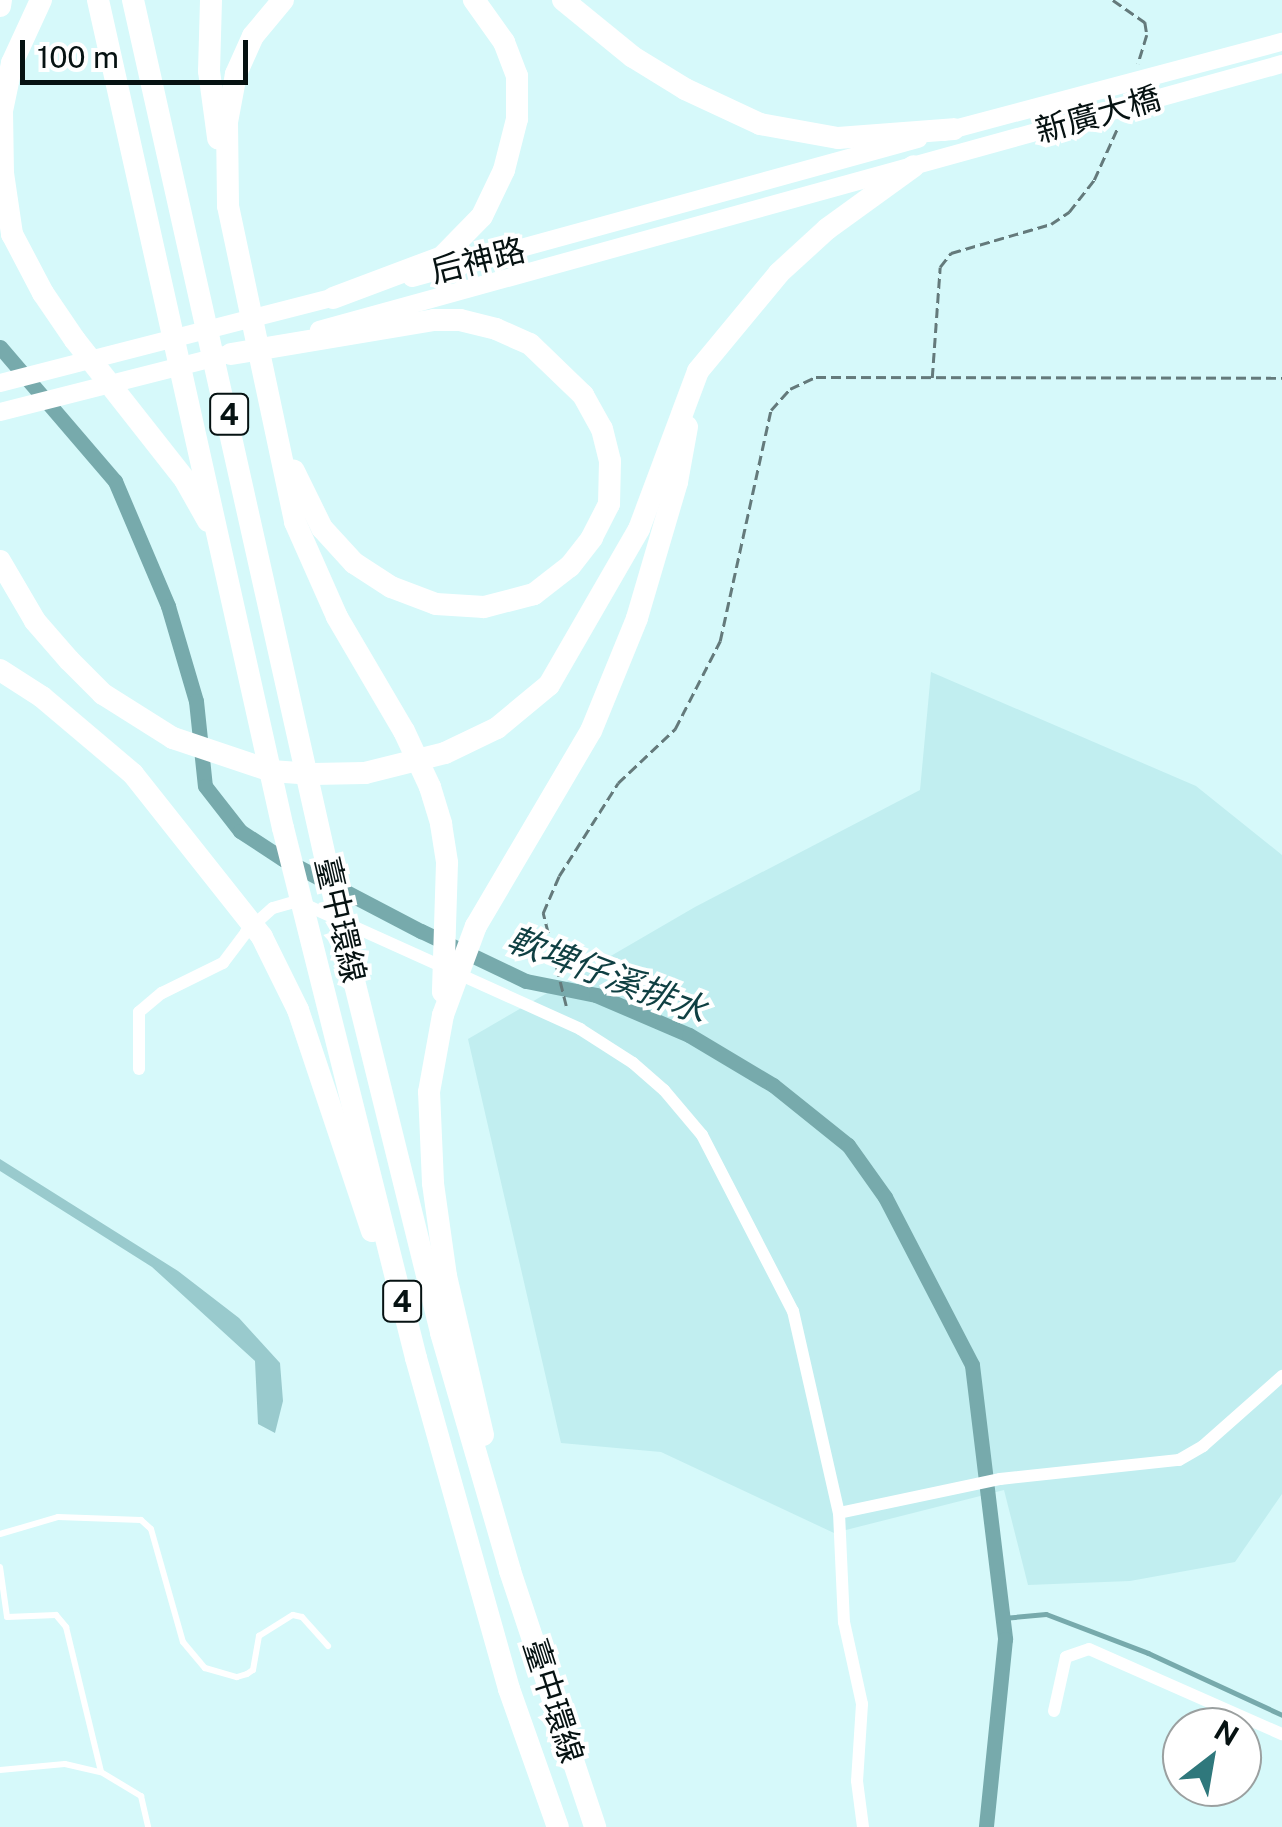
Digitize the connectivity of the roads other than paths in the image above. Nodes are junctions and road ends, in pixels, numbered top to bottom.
1 (41, 0) edge
2 (98, 0) edge
3 (133, 0) edge
4 (211, 0) edge
5 (282, 0) edge
6 (474, 0) edge
7 (563, 0) edge
8 (1282, 42) edge
9 (1282, 64) edge
10 (954, 129) junction
11 (914, 166) junction
12 (228, 206) junction
13 (334, 298) junction
14 (232, 354) junction
15 (698, 371) junction
16 (0, 383) edge
17 (0, 412) edge
18 (274, 422) junction
19 (222, 552) junction
20 (0, 561) edge
21 (0, 670) edge
22 (442, 1016) junction
23 (139, 1068) dead end
24 (416, 1358) junction
25 (1282, 1376) edge
26 (839, 1513) junction
27 (0, 1534) edge
28 (0, 1568) edge
29 (510, 1571) junction
30 (328, 1646) dead end
31 (1054, 1712) dead end
32 (1282, 1734) edge
33 (0, 1770) edge
34 (101, 1772) junction
35 (148, 1827) edge
36 (558, 1827) edge
37 (595, 1827) edge
38 (863, 1827) edge

1 - 19 highway
2 - 19 highway, 臺中環線 / 4
3 - 29 highway, 臺中環線 / 4
4 - 12 highway
5 - 12 highway
6 - 13 highway
7 - 10 highway
8 - 10 street, 新廣大橋
9 - 11 street, 新廣大橋
10 - 13 street, 后神路
11 - 14 street, 后神路
11 - 15 highway
12 - 18 highway
13 - 16 street, 后神路
14 - 17 street, 后神路
14 - 18 highway
15 - 20 highway
15 - 22 highway
18 - 22 highway
19 - 24 highway, 臺中環線 / 4
21 - 24 highway
22 - 29 highway
23 - 26 street
24 - 36 highway, 臺中環線 / 4
25 - 26 street
26 - 38 street
27 - 30 lane
28 - 34 lane
29 - 37 highway, 臺中環線 / 4
31 - 32 street
33 - 34 lane
34 - 35 lane

